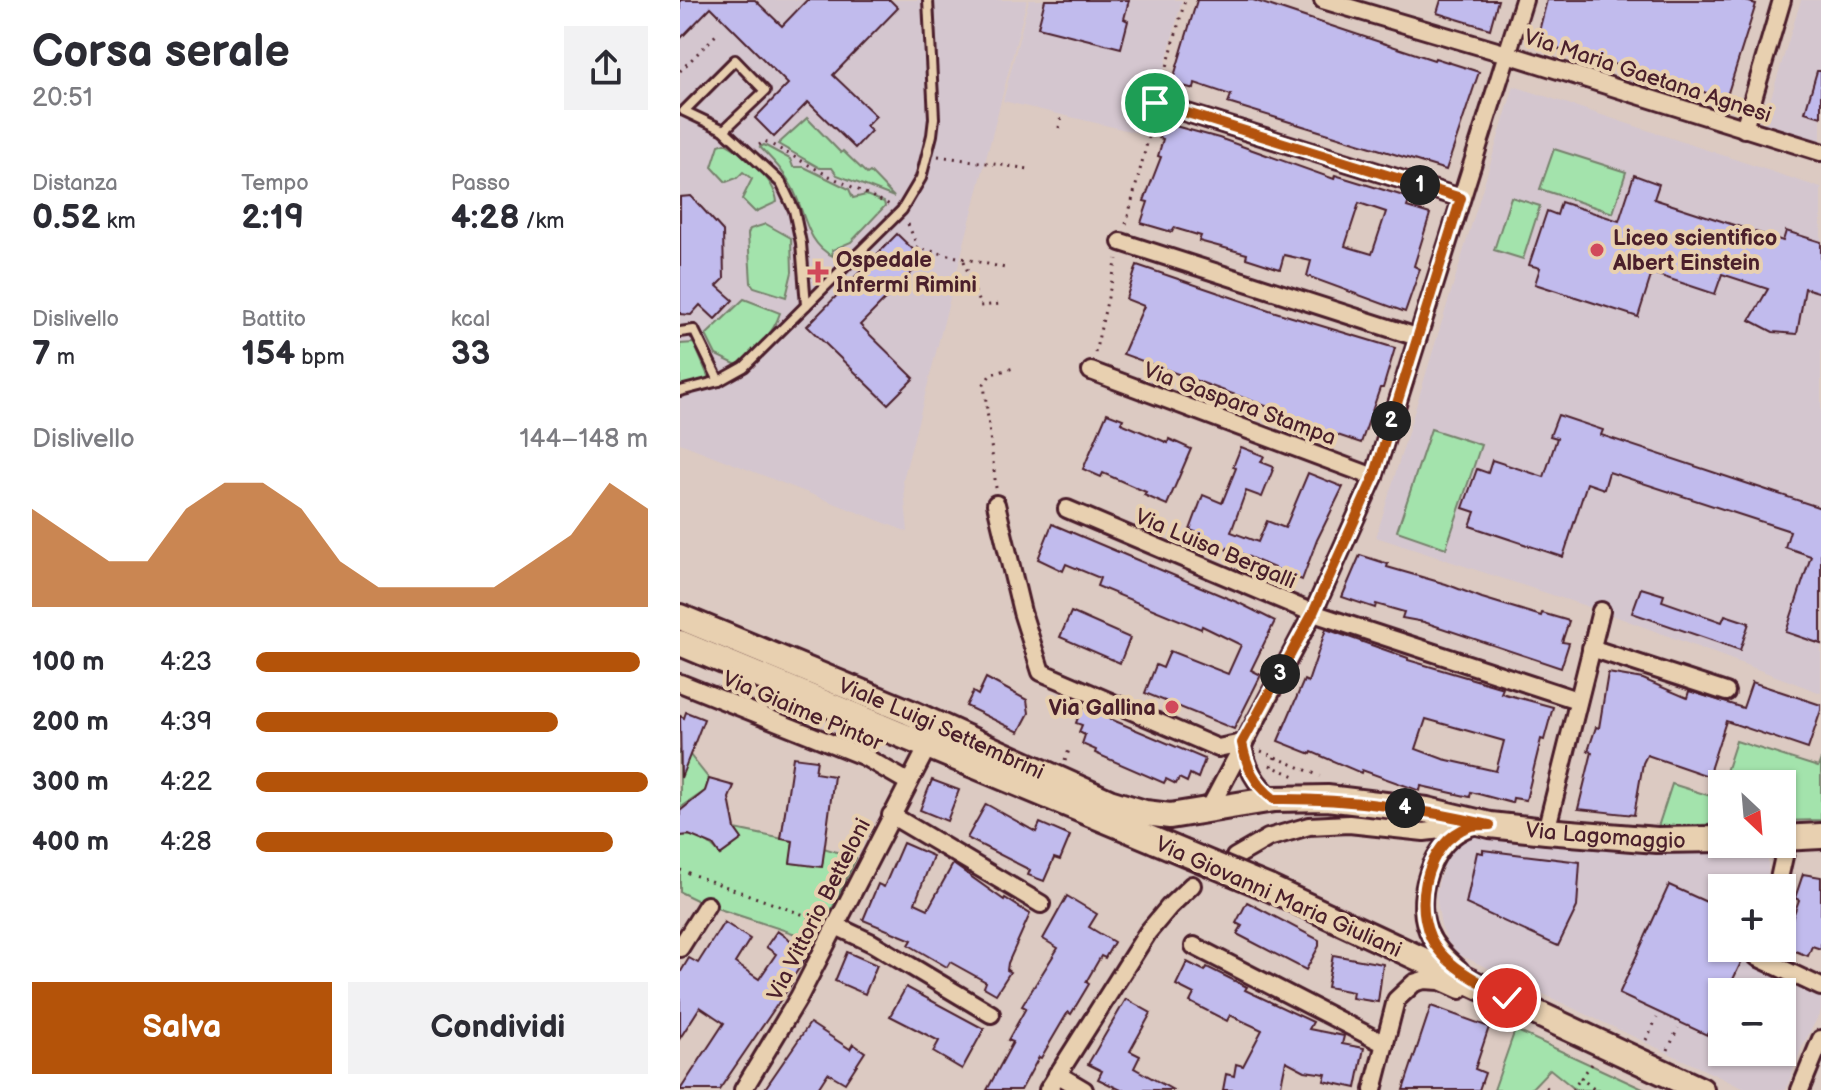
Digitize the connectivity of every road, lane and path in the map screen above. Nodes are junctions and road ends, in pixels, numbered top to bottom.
1 (928, 0) edge
2 (1185, 0) edge
3 (1323, 0) edge
4 (1524, 0) edge
5 (1782, 0) edge
6 (717, 34) dead end
7 (1507, 54) junction
8 (680, 71) edge
9 (1156, 104) joint
10 (1061, 115) dead end
11 (1059, 128) dead end
12 (1744, 129) junction
13 (724, 130) junction
14 (749, 151) junction
15 (1821, 152) edge
16 (927, 154) junction
17 (1029, 169) dead end
18 (1461, 198) junction
19 (902, 210) junction
20 (1121, 242) dead end
21 (964, 260) junction
22 (1005, 268) dead end
23 (1000, 304) dead end
24 (806, 305) junction
25 (680, 332) edge
26 (1417, 337) junction
27 (1014, 368) dead end
28 (1091, 371) dead end
29 (719, 381) junction
30 (680, 391) edge
31 (1374, 477) junction
32 (996, 504) joint
33 (1067, 509) dead end
34 (1601, 611) dead end
35 (1313, 613) junction
36 (680, 617) edge
37 (680, 643) edge
38 (1591, 648) junction
39 (680, 683) edge
40 (1726, 692) dead end
41 (1577, 700) junction
42 (1242, 743) junction
43 (928, 746) junction
44 (1275, 757) dead end
45 (1288, 772) dead end
46 (908, 782) junction
47 (1274, 799) junction
48 (1208, 811) junction
49 (891, 815) junction
50 (1118, 825) joint
51 (1480, 825) junction
52 (1546, 831) junction
53 (1821, 836) edge
54 (1796, 837) edge
55 (1708, 839) edge
56 (1235, 857) dead end
57 (680, 870) edge
58 (1192, 885) dead end
59 (1041, 904) dead end
60 (707, 905) dead end
61 (836, 926) junction
62 (1194, 946) dead end
63 (680, 948) edge
64 (1768, 962) edge
65 (1821, 987) edge
66 (1507, 998) junction
67 (991, 1014) dead end
68 (1657, 1018) dead end
69 (1678, 1028) dead end
70 (1821, 1039) edge
71 (1385, 1044) junction
72 (1644, 1044) dead end
73 (1666, 1055) dead end
74 (1594, 1060) dead end
75 (1057, 1074) junction
76 (1581, 1078) junction
77 (743, 1090) edge
78 (1048, 1090) edge
79 (1084, 1090) edge
80 (1373, 1090) edge
81 (1572, 1090) edge
82 (1595, 1090) edge
83 (1701, 1090) edge
84 (1800, 1090) edge

1 - 16 lane
2 - 9 path
3 - 7 street, Via Maria Gaetana Agnesi
4 - 7 street
5 - 12 street
6 - 8 path
7 - 12 street, Via Maria Gaetana Agnesi
7 - 18 street
9 - 18 street
10 - 11 path
12 - 15 street, Via Maria Gaetana Agnesi
13 - 13 lane
13 - 14 lane
14 - 19 path
14 - 24 lane
16 - 17 path
16 - 19 lane
18 - 26 street
19 - 21 path
19 - 24 lane
20 - 26 street
21 - 22 path
21 - 23 path
24 - 29 lane
25 - 29 lane
26 - 31 street
27 - 32 path
28 - 31 street, Via Gaspara Stampa
29 - 30 lane
31 - 35 street
32 - 42 street
33 - 35 street, Via Luisa Bergalli
34 - 38 street
35 - 41 street, Via Luisa Bergalli
35 - 42 street
36 - 48 main road, Viale Luigi Settembrini
37 - 43 main road, Viale Luigi Settembrini
38 - 40 street
38 - 41 street
39 - 46 street, Via Giaime Pintor
41 - 52 street
42 - 47 street
42 - 48 street
43 - 46 street, Via Vittorio Betteloni
43 - 50 main road, Viale Luigi Settembrini
44 - 45 path
46 - 49 street, Via Vittorio Betteloni
47 - 48 main road, Viale Luigi Settembrini
47 - 51 main road, Via Lagomaggio
49 - 59 street
49 - 61 street, Via Vittorio Betteloni
50 - 66 main road, Via Giovanni Maria Giuliani, bridge
51 - 52 main road, Via Lagomaggio
51 - 56 street
51 - 66 street
52 - 55 main road, Via Lagomaggio
53 - 54 main road
57 - 61 path
58 - 75 street
60 - 63 street
61 - 67 street
61 - 77 street, Via Vittorio Betteloni
62 - 71 street
64 - 65 street
66 - 71 street
66 - 83 main road, Via Giovanni Maria Giuliani
68 - 72 path
69 - 73 path
70 - 84 street
71 - 80 street
74 - 76 path
75 - 78 street
75 - 79 street
76 - 81 path
76 - 82 path

